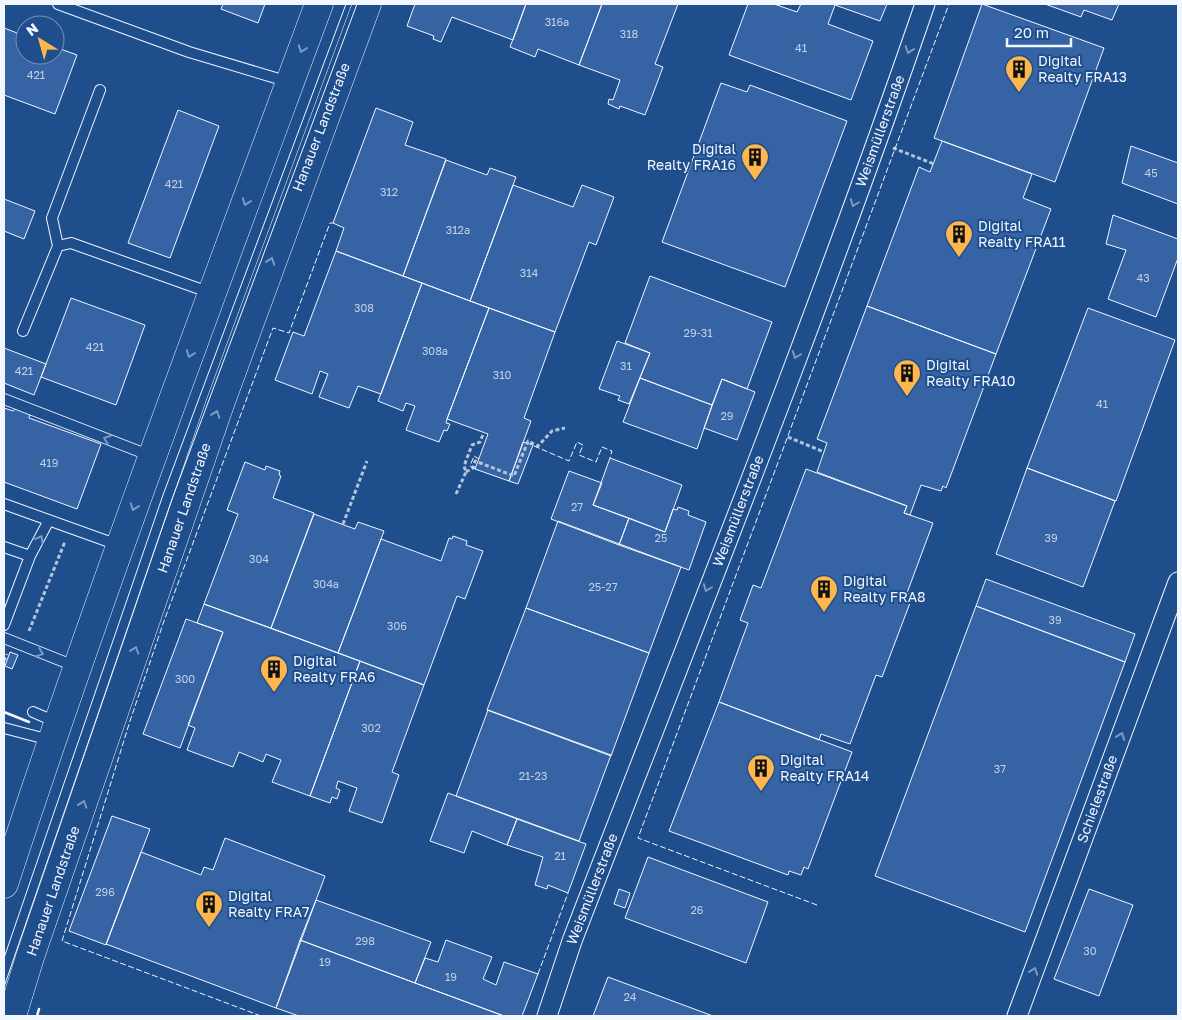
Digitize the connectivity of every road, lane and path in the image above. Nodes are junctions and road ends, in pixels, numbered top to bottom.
1 (58, 4) edge
2 (319, 4) edge
3 (367, 4) edge
4 (925, 4) edge
5 (290, 83) junction
6 (100, 90) dead end
7 (877, 140) junction
8 (934, 164) dead end
9 (58, 246) junction
10 (212, 293) junction
11 (22, 331) dead end
12 (4, 399) edge
13 (564, 428) dead end
14 (768, 431) junction
15 (484, 432) dead end
16 (824, 452) dead end
17 (152, 457) junction
18 (367, 461) dead end
19 (466, 472) junction
20 (456, 494) dead end
21 (4, 504) edge
22 (49, 520) junction
23 (343, 524) dead end
24 (55, 541) dead end
25 (120, 546) junction
26 (4, 547) edge
27 (30, 556) junction
28 (1178, 582) edge
29 (4, 624) edge
30 (27, 637) dead end
31 (4, 638) edge
32 (77, 667) junction
33 (47, 725) junction
34 (4, 728) edge
35 (4, 884) edge
36 (12, 1016) edge
37 (547, 1016) edge
38 (1016, 1016) edge

1 - 5 lane
2 -> 5 main road
36 -> 3 main road, Hanauer Landstraße
4 -> 7 street, Weismüllerstraße
5 -> 10 main road
6 - 9 lane
7 - 8 path
7 -> 14 street, Weismüllerstraße
9 - 10 lane
9 - 11 lane
10 -> 17 main road
17 -> 12 lane
13 - 19 path
14 - 16 path
14 -> 37 street, Weismüllerstraße
15 - 19 path
17 -> 25 main road
18 - 23 path
19 - 20 path
21 - 22 lane
22 - 25 lane
27 -> 22 lane
24 - 30 path
25 - 32 main road
26 - 27 lane
27 - 29 lane
38 -> 28 street, Schielestraße
31 -> 32 lane
32 - 33 main road
33 - 34 lane
33 - 35 main road

